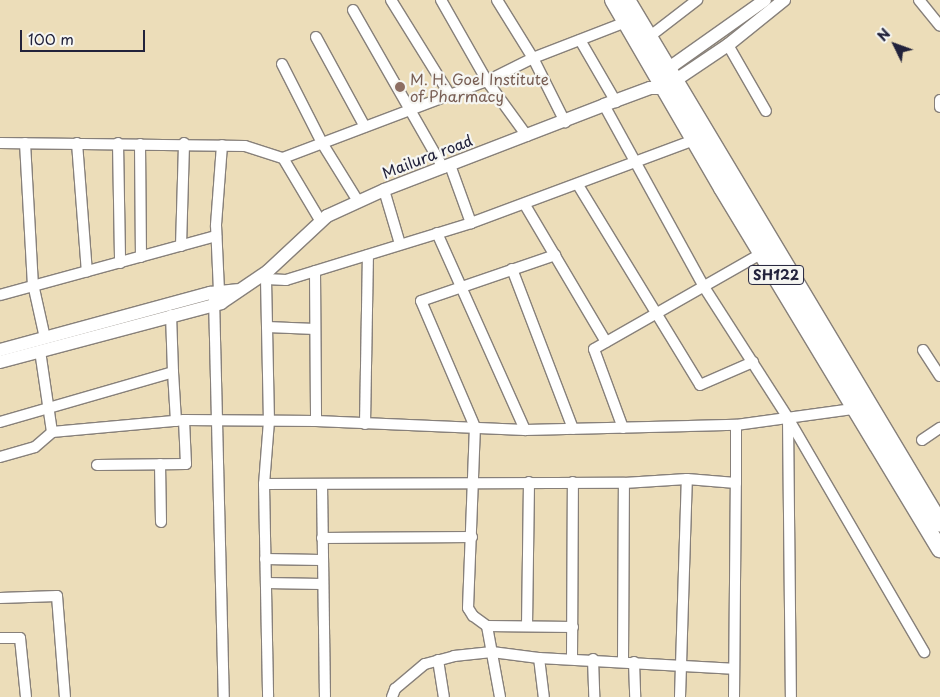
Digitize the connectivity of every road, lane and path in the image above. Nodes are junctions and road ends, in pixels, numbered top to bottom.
1 (392, 0) edge
2 (441, 0) edge
3 (497, 0) edge
4 (613, 0) edge
5 (627, 0) edge
6 (697, 0) edge
7 (765, 0) edge
8 (784, 0) edge
9 (919, 0) edge
10 (353, 10) dead end
11 (626, 22) junction
12 (940, 26) edge
13 (316, 37) dead end
14 (649, 37) junction
15 (580, 40) junction
16 (728, 45) junction
17 (533, 58) junction
18 (282, 64) dead end
19 (487, 81) junction
20 (663, 81) junction
21 (450, 95) junction
22 (940, 100) edge
23 (610, 103) junction
24 (940, 107) edge
25 (410, 110) junction
26 (766, 111) dead end
27 (565, 122) junction
28 (365, 127) junction
29 (527, 136) junction
30 (694, 140) junction
31 (0, 143) edge
32 (25, 143) junction
33 (77, 143) junction
34 (118, 143) junction
35 (184, 143) junction
36 (322, 143) junction
37 (140, 144) junction
38 (222, 145) junction
39 (283, 158) junction
40 (634, 164) junction
41 (446, 166) junction
42 (578, 185) junction
43 (384, 190) junction
44 (358, 201) junction
45 (525, 205) junction
46 (320, 220) junction
47 (471, 223) junction
48 (437, 233) junction
49 (216, 236) junction
50 (400, 244) junction
51 (181, 246) junction
52 (762, 253) junction
53 (368, 254) junction
54 (555, 254) junction
55 (141, 257) junction
56 (120, 263) junction
57 (512, 269) junction
58 (315, 271) junction
59 (87, 272) junction
60 (265, 277) junction
61 (33, 284) junction
62 (461, 287) junction
63 (704, 287) junction
64 (0, 295) edge
65 (216, 296) junction
66 (656, 314) junction
67 (171, 316) junction
68 (267, 327) junction
69 (315, 329) junction
70 (45, 338) junction
71 (606, 342) junction
72 (0, 350) edge
73 (923, 350) dead end
74 (40, 351) junction
75 (0, 362) edge
76 (753, 362) junction
77 (174, 372) junction
78 (940, 376) edge
79 (50, 407) junction
80 (863, 408) junction
81 (788, 418) junction
82 (269, 420) junction
83 (180, 421) junction
84 (316, 421) junction
85 (0, 422) edge
86 (216, 422) junction
87 (365, 424) junction
88 (736, 425) junction
89 (475, 427) junction
90 (623, 428) junction
91 (940, 428) edge
92 (573, 429) junction
93 (525, 430) junction
94 (52, 432) junction
95 (922, 440) dead end
96 (0, 458) edge
97 (160, 464) junction
98 (97, 465) dead end
99 (687, 479) junction
100 (529, 482) junction
101 (573, 482) junction
102 (476, 483) junction
103 (624, 483) junction
104 (736, 483) junction
105 (264, 484) junction
106 (322, 484) junction
107 (939, 519) edge
108 (161, 522) dead end
109 (472, 537) junction
110 (322, 538) junction
111 (940, 549) edge
112 (266, 559) junction
113 (321, 560) junction
114 (266, 583) junction
115 (321, 584) junction
116 (0, 598) edge
117 (487, 626) junction
118 (527, 626) junction
119 (573, 627) junction
120 (0, 638) edge
121 (492, 652) junction
122 (924, 652) dead end
123 (539, 658) junction
124 (572, 658) junction
125 (593, 659) junction
126 (438, 660) junction
127 (623, 661) junction
128 (634, 662) junction
129 (683, 666) junction
130 (734, 669) junction
131 (26, 697) edge
132 (65, 697) edge
133 (224, 697) edge
134 (268, 697) edge
135 (325, 697) edge
136 (392, 697) edge
137 (444, 697) edge
138 (500, 697) edge
139 (544, 697) edge
140 (594, 697) edge
141 (635, 697) edge
142 (680, 697) edge
143 (734, 697) edge
144 (791, 697) edge

1 - 21 street
2 - 19 street
3 - 17 street
4 - 11 main road, SH122
5 - 14 main road
6 - 14 street
7 - 20 street
8 - 16 street
9 - 12 street
10 - 25 street
11 - 15 street
11 - 20 main road, SH122
13 - 28 street
14 - 20 main road
15 - 17 street
15 - 23 street
16 - 20 street
16 - 26 street
17 - 19 street
17 - 27 street
18 - 36 street
19 - 21 street
19 - 29 street
20 - 23 street, Mailura road
20 - 30 main road, SH122
20 - 80 main road
21 - 25 street
22 - 24 street
23 - 27 street, Mailura road
23 - 40 street
25 - 28 street
25 - 41 street
27 - 29 street, Mailura road
28 - 36 street
29 - 41 street, Mailura road
30 - 40 street
30 - 52 main road, SH122
31 - 32 street
32 - 33 street
32 - 61 street
33 - 34 street
33 - 59 street
34 - 37 street
34 - 56 street
35 - 37 street
35 - 38 street
35 - 51 street
36 - 39 street
36 - 44 street
37 - 55 street
38 - 39 street
38 - 49 street
39 - 46 street
40 - 42 street
40 - 63 street
41 - 43 street, Mailura road
41 - 47 street
42 - 45 street
42 - 66 street
43 - 44 street, Mailura road
43 - 50 street
44 - 46 street, Mailura road
45 - 47 street
45 - 54 street
46 - 60 street, Mailura road
47 - 48 street
48 - 50 street
48 - 62 street
49 - 51 street
49 - 65 street
50 - 53 street
51 - 55 street
52 - 63 street
52 - 80 main road, SH122
53 - 58 street
53 - 87 street
54 - 57 street
54 - 71 street
55 - 56 street
56 - 59 street
57 - 62 street
57 - 92 street
58 - 60 street
58 - 69 street
59 - 61 street
60 - 65 street, Mailura road
60 - 68 street
61 - 64 street
61 - 70 street
62 - 89 street
62 - 93 street
63 - 66 street
63 - 76 street
65 - 67 street, Mailura road
65 - 70 street, Mailura road
65 - 86 street
66 - 71 street
66 - 76 street
67 - 74 street, Mailura road
67 - 77 street
68 - 69 street
68 - 82 street
69 - 84 street
70 - 72 street, Mailura road
71 - 90 street
73 - 78 street
74 - 75 street, Mailura road
74 - 79 street
76 - 81 street
77 - 79 street
77 - 83 street
79 - 85 street
79 - 94 street
80 - 81 street
80 - 107 main road
80 - 111 main road, SH122
81 - 88 street
81 - 122 street
81 - 144 street
82 - 84 street
82 - 86 street
82 - 105 street
83 - 86 street
83 - 94 street
83 - 97 street
84 - 87 street
86 - 133 street
87 - 89 street
88 - 90 street
88 - 104 street
89 - 93 street
89 - 102 street
90 - 92 street
91 - 95 street
92 - 93 street
94 - 96 street
97 - 98 street
97 - 108 street
99 - 103 street
99 - 104 street
99 - 129 street
100 - 101 street
100 - 102 street
100 - 118 street
101 - 103 street
101 - 119 street
102 - 106 street
102 - 109 street
103 - 127 street
104 - 130 street
105 - 106 street
105 - 112 street
106 - 110 street
109 - 110 street
109 - 117 street
110 - 113 street
112 - 113 street
112 - 114 street
113 - 115 street
114 - 115 street
114 - 134 street
115 - 135 street
116 - 132 street
117 - 118 street
117 - 121 street
118 - 119 street
119 - 124 street
120 - 131 street
121 - 123 street
121 - 126 street
121 - 138 street
123 - 124 street
123 - 139 street
124 - 125 street
125 - 127 street
125 - 140 street
126 - 136 street
126 - 137 street
127 - 128 street
128 - 129 street
128 - 141 street
129 - 130 street
129 - 142 street
130 - 143 street

